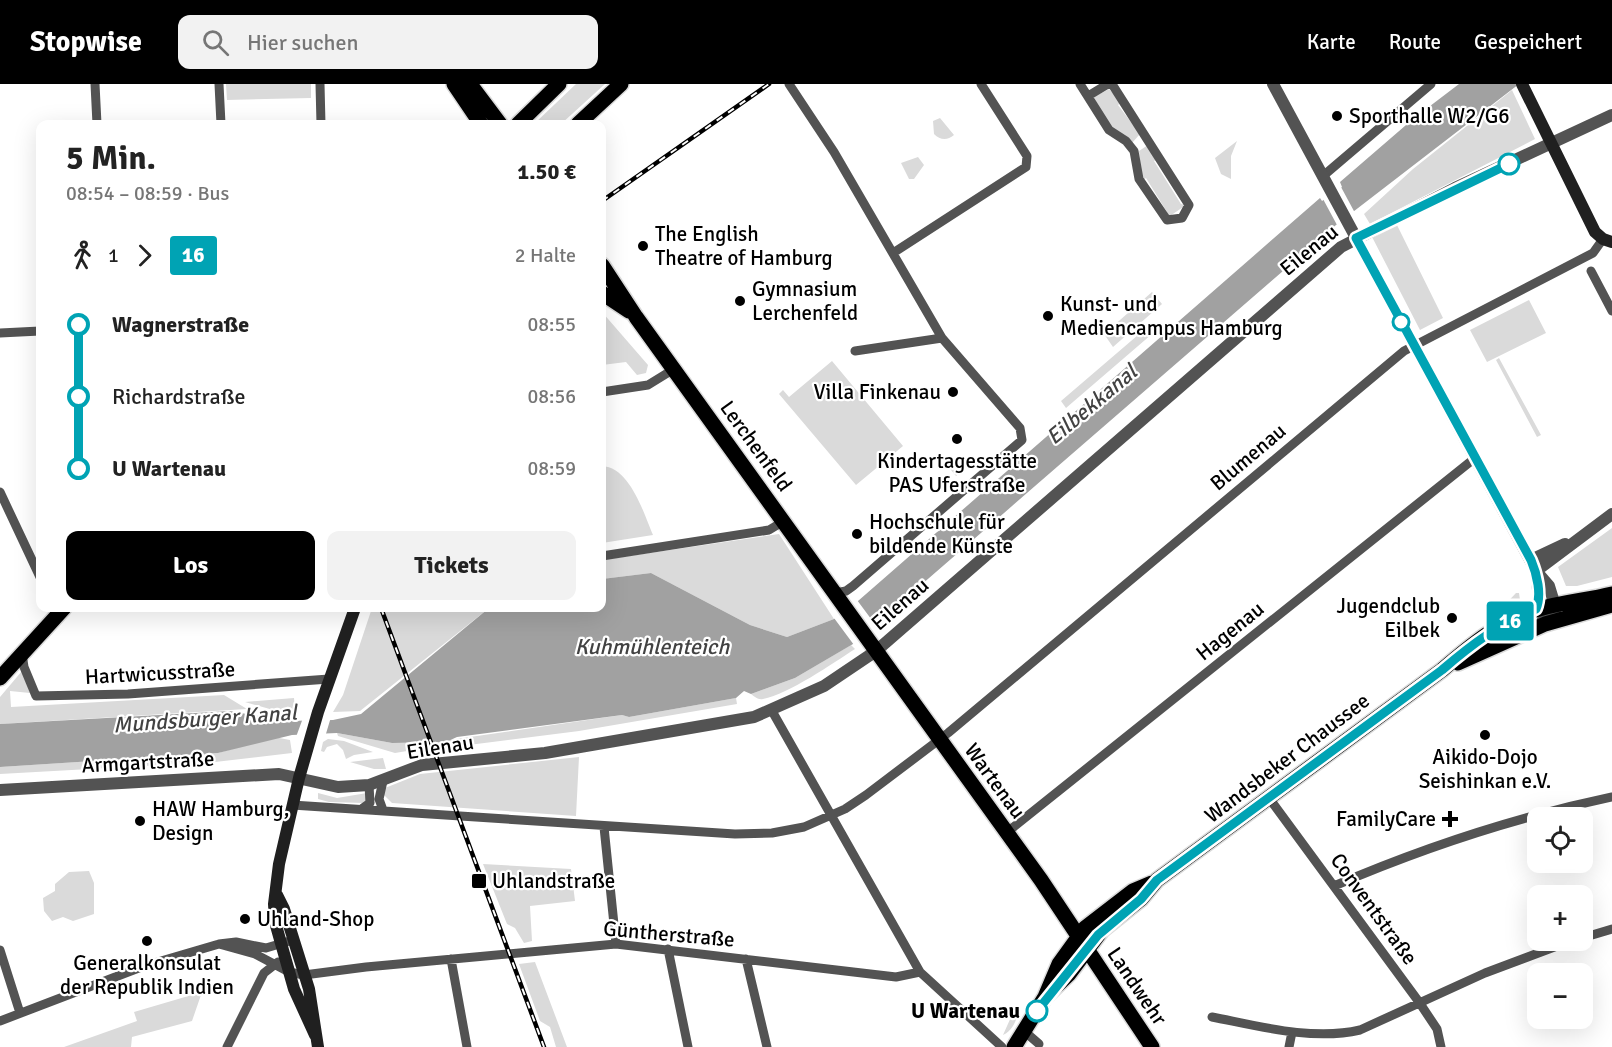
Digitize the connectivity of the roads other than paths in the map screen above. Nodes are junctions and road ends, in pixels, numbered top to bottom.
1 (95, 84) edge
2 (219, 84) edge
3 (320, 84) edge
4 (454, 84) edge
5 (471, 84) edge
6 (559, 84) edge
7 (789, 84) edge
8 (981, 84) edge
9 (1080, 84) edge
10 (1110, 84) edge
11 (1273, 84) edge
12 (1431, 84) edge
13 (1521, 84) edge
14 (618, 86) edge
15 (1088, 96) junction
16 (1612, 115) edge
17 (97, 120) edge
18 (220, 120) edge
19 (321, 120) edge
20 (478, 120) edge
21 (497, 120) edge
22 (522, 120) edge
23 (582, 120) edge
24 (1149, 142) junction
25 (1551, 144) junction
26 (1134, 151) junction
27 (1323, 176) junction
28 (1356, 238) junction
29 (1607, 241) edge
30 (892, 253) junction
31 (606, 271) edge
32 (1591, 271) dead end
33 (606, 296) edge
34 (1612, 311) edge
35 (636, 317) junction
36 (36, 331) edge
37 (0, 333) edge
38 (942, 338) junction
39 (1414, 345) junction
40 (855, 351) dead end
41 (674, 369) junction
42 (606, 391) edge
43 (1475, 458) junction
44 (0, 492) edge
45 (1612, 514) edge
46 (784, 521) junction
47 (606, 555) edge
48 (1533, 566) junction
49 (36, 568) edge
50 (835, 593) junction
51 (1612, 594) edge
52 (1556, 605) junction
53 (1612, 605) edge
54 (1536, 609) junction
55 (58, 612) edge
56 (354, 612) edge
57 (1537, 627) junction
58 (876, 651) junction
59 (22, 654) junction
60 (1442, 670) junction
61 (0, 678) edge
62 (329, 679) junction
63 (772, 711) junction
64 (938, 738) junction
65 (299, 778) junction
66 (383, 781) junction
67 (369, 785) junction
68 (0, 790) edge
69 (1612, 797) edge
70 (1269, 798) junction
71 (292, 806) junction
72 (363, 808) junction
73 (383, 810) junction
74 (830, 816) junction
75 (604, 827) junction
76 (1006, 832) junction
77 (1334, 886) junction
78 (1612, 929) edge
79 (1593, 935) edge
80 (287, 942) junction
81 (1082, 942) junction
82 (219, 944) junction
83 (616, 944) junction
84 (237, 947) junction
85 (668, 949) junction
86 (0, 950) edge
87 (1544, 951) edge
88 (451, 959) junction
89 (747, 959) junction
90 (279, 961) junction
91 (289, 972) junction
92 (920, 972) junction
93 (264, 973) junction
94 (304, 975) junction
95 (1419, 1002) junction
96 (20, 1013) junction
97 (1212, 1017) dead end
98 (0, 1021) edge
99 (1024, 1031) junction
100 (1293, 1032) junction
101 (316, 1041) edge
102 (1039, 1044) dead end
103 (227, 1047) edge
104 (467, 1047) edge
105 (688, 1047) edge
106 (767, 1047) edge
107 (1002, 1047) edge
108 (1014, 1047) edge
109 (1152, 1047) edge
110 (1289, 1047) edge
111 (1441, 1047) edge

1 - 17 street
2 - 18 street
3 - 19 street
4 - 20 main road
5 - 21 main road
6 - 22 main road
7 - 30 street
8 - 30 street
9 - 15 street
10 - 15 street
10 - 24 street
11 - 27 street
12 - 27 street
13 - 25 main road
14 - 23 main road
15 - 26 street
16 - 25 street, Eilenau
24 - 26 street
24 - 26 street
25 - 28 street, Eilenau
25 - 29 main road
27 - 28 street
28 - 39 street
28 - 58 street, Eilenau
29 - 39 street, Blumenau
30 - 38 street
31 - 35 main road, Lerchenfeld
32 - 34 street
33 - 35 main road
35 - 41 main road, Lerchenfeld
36 - 37 street
38 - 40 street
38 - 50 street
39 - 43 street
39 - 64 street, Blumenau
41 - 42 street
41 - 46 main road, Lerchenfeld
43 - 48 street
43 - 76 street, Hagenau
44 - 49 street
45 - 48 street
46 - 47 street
46 - 50 main road, Lerchenfeld
48 - 52 street
48 - 54 street
50 - 58 main road, Lerchenfeld
51 - 52 main road, Wandsbeker Chaussee
52 - 54 main road, Wandsbeker Chaussee
52 - 57 street
53 - 57 main road, Wandsbeker Chaussee
54 - 60 main road, Wandsbeker Chaussee
55 - 59 main road
56 - 62 main road
57 - 60 main road, Wandsbeker Chaussee
58 - 63 street, Eilenau
58 - 64 main road, Wartenau
59 - 61 main road
59 - 62 street, Hartwicusstraße
60 - 70 main road, Wandsbeker Chaussee
62 - 65 main road
63 - 66 street, Eilenau
63 - 74 street
64 - 74 street
64 - 76 main road, Wartenau
65 - 67 street, Eilenau
65 - 68 street, Armgartstraße
65 - 71 main road
66 - 67 street, Eilenau
66 - 73 street
67 - 72 street
69 - 77 street
70 - 77 street, Conventstraße
70 - 81 main road, Wandsbeker Chaussee
71 - 72 street
71 - 80 main road
72 - 73 street
73 - 75 street
74 - 75 street
74 - 92 street
75 - 83 street
76 - 81 main road, Wartenau
77 - 95 street, Conventstraße
78 - 79 street
80 - 82 street
80 - 90 main road
80 - 94 main road
81 - 99 main road, Wandsbeker Chaussee
81 - 109 main road, Landwehr
82 - 84 street
82 - 96 street
83 - 85 street, Güntherstraße
83 - 88 street, Güntherstraße
84 - 90 street
84 - 93 street
85 - 89 street, Güntherstraße
85 - 105 street
86 - 96 street
87 - 95 street
88 - 94 street, Güntherstraße
88 - 104 street
89 - 92 street, Güntherstraße
89 - 106 street
90 - 91 main road
90 - 93 street
91 - 94 street, Güntherstraße
91 - 101 main road
92 - 107 street
93 - 103 street
94 - 101 main road
95 - 100 street
95 - 111 street, Conventstraße
96 - 98 street
97 - 100 street
99 - 102 street
99 - 108 main road, Wandsbeker Chaussee
100 - 110 street

